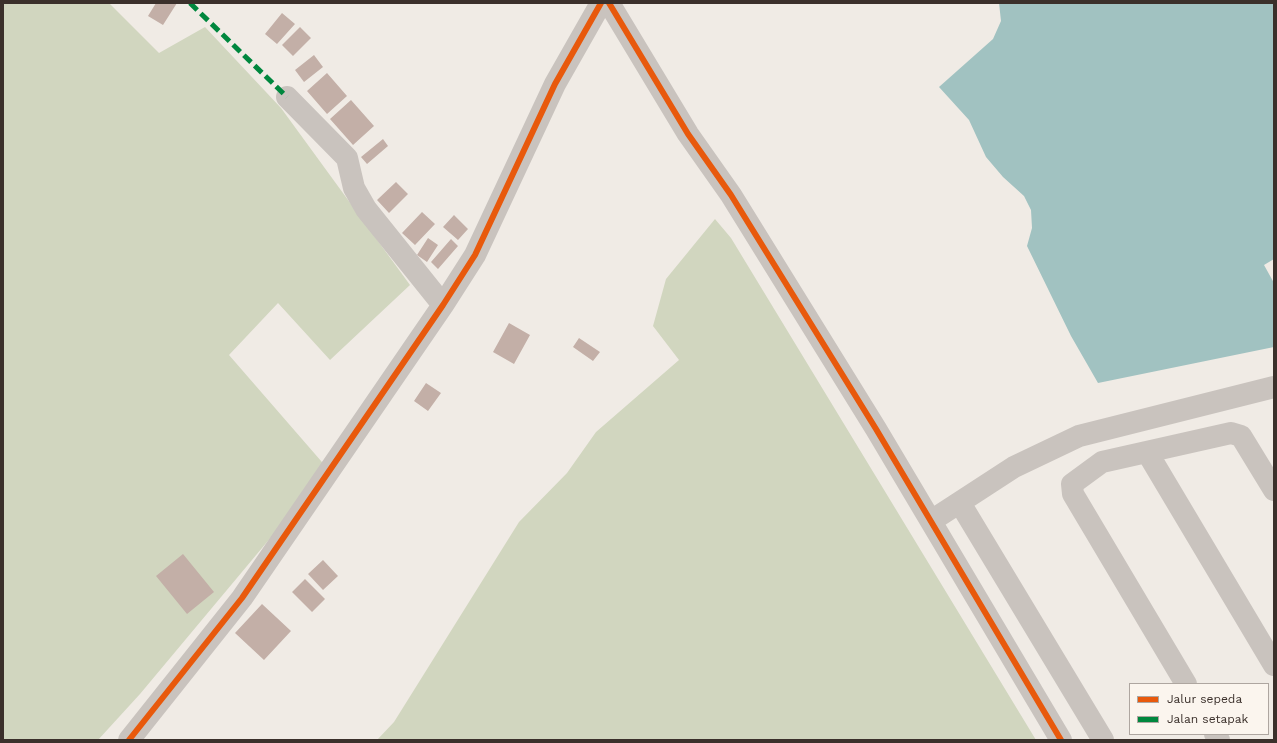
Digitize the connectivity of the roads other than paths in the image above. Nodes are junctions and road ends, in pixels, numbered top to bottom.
1 (601, 3) edge
2 (609, 3) edge
3 (287, 97) dead end
4 (443, 305) junction
5 (1274, 387) edge
6 (1147, 452) junction
7 (1274, 490) edge
8 (960, 503) junction
9 (931, 521) junction
10 (1274, 665) edge
11 (1185, 683) edge
12 (128, 740) edge
13 (1061, 740) edge
14 (1103, 740) edge

1 - 4 street
2 - 9 street
3 - 4 street
4 - 12 street
5 - 8 street
6 - 7 street
6 - 10 street
6 - 11 street
8 - 9 street
8 - 14 street
9 - 13 street

